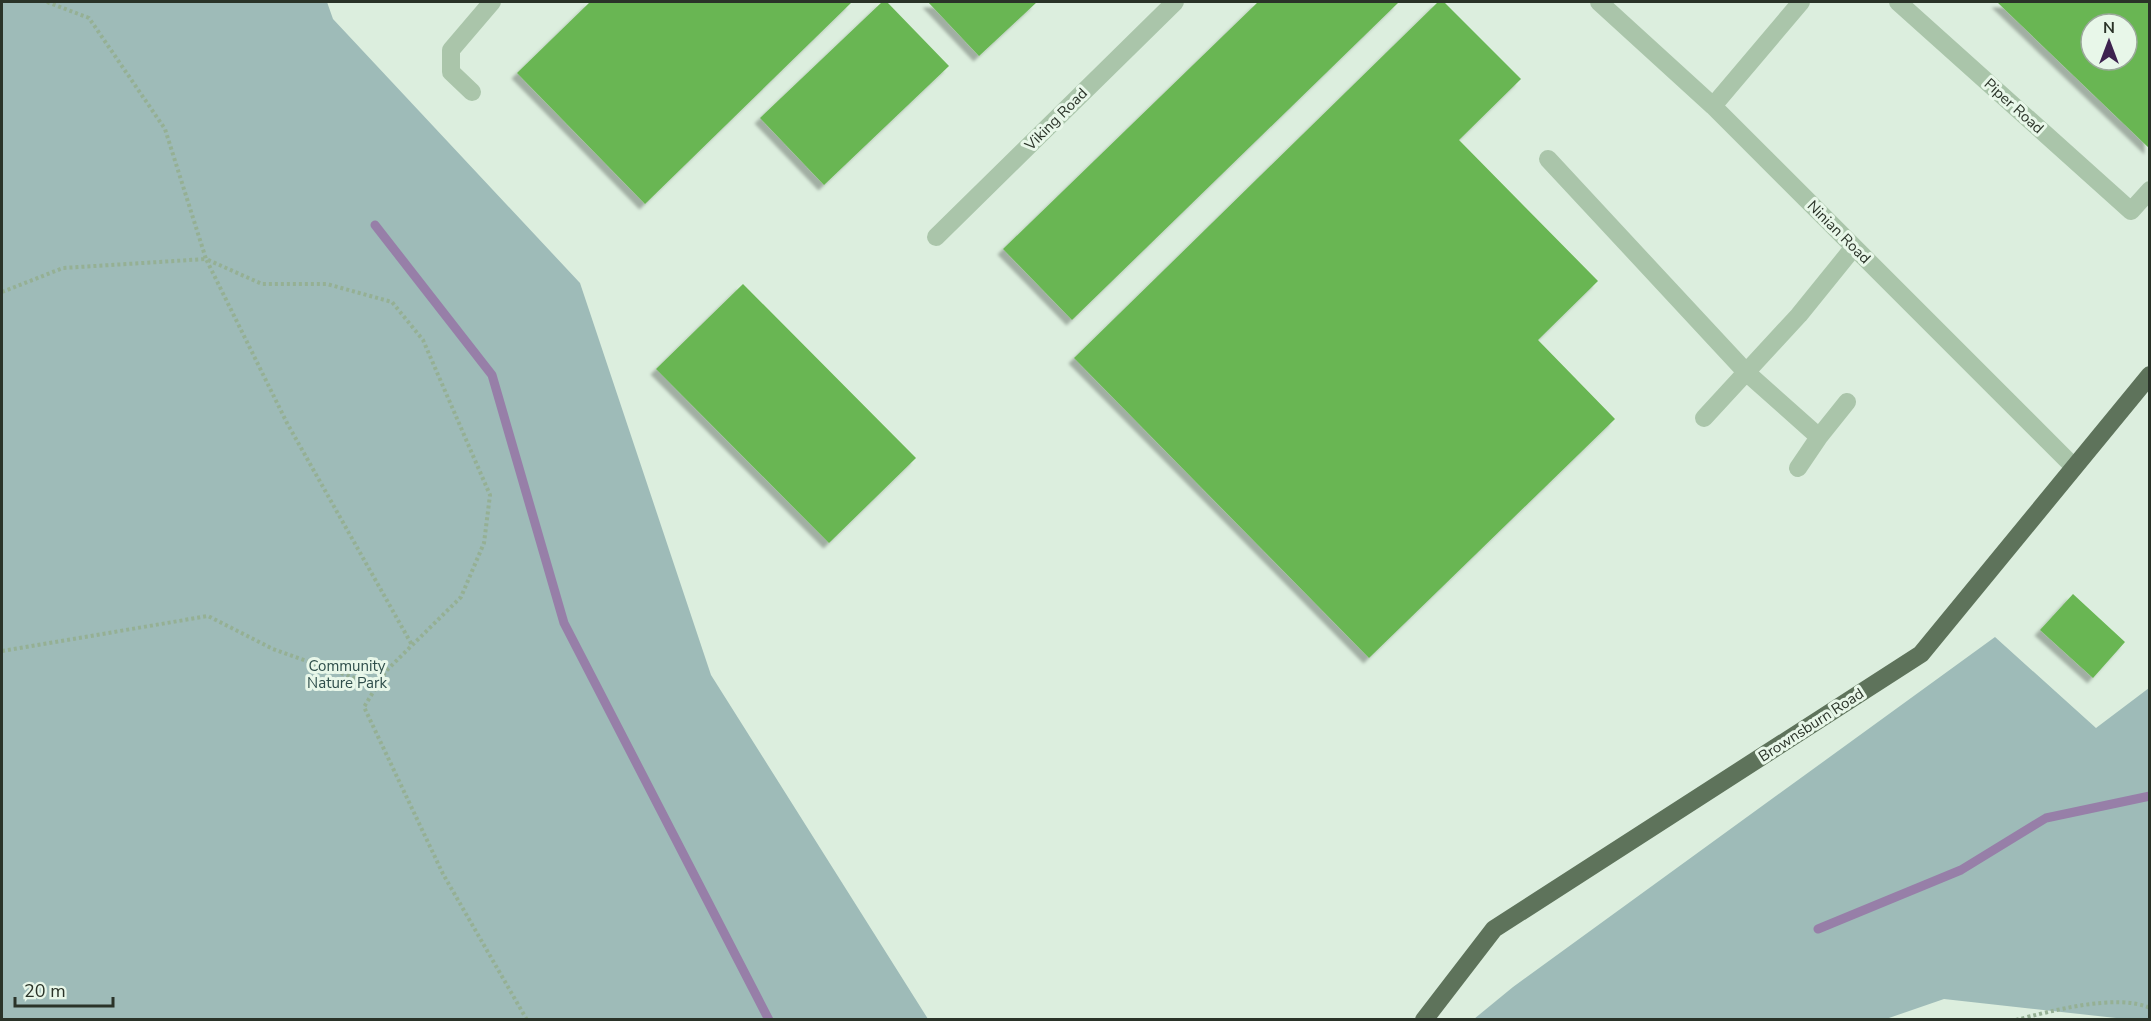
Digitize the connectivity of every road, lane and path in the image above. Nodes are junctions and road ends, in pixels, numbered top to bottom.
1 (47, 2) edge
2 (492, 2) edge
3 (1175, 2) edge
4 (1599, 2) edge
5 (1801, 2) edge
6 (1898, 2) edge
7 (472, 92) dead end
8 (1713, 106) junction
9 (1548, 159) dead end
10 (2150, 190) edge
11 (936, 237) dead end
12 (1854, 247) junction
13 (207, 259) junction
14 (2, 292) edge
15 (1746, 372) junction
16 (2150, 375) edge
17 (1847, 402) dead end
18 (1704, 418) dead end
19 (1819, 437) junction
20 (2074, 467) junction
21 (1798, 468) dead end
22 (412, 645) junction
23 (2, 651) edge
24 (377, 686) junction
25 (2150, 1008) edge
26 (527, 1020) edge
27 (1424, 1020) edge
28 (2016, 1020) edge

1 - 13 path
2 - 7 street
3 - 11 street, Viking Road
4 - 8 street, Ninian Road
5 - 8 street
6 - 10 street, Piper Road
8 - 12 street, Ninian Road
9 - 15 street
12 - 15 street
12 - 20 street, Ninian Road
13 - 14 path
13 - 22 path
13 - 22 path
15 - 18 street
15 - 19 street
16 - 20 main road, Brownsburn Road
17 - 19 street
19 - 21 street
20 - 27 main road, Brownsburn Road
22 - 24 path
23 - 24 path
24 - 26 path
25 - 28 path

